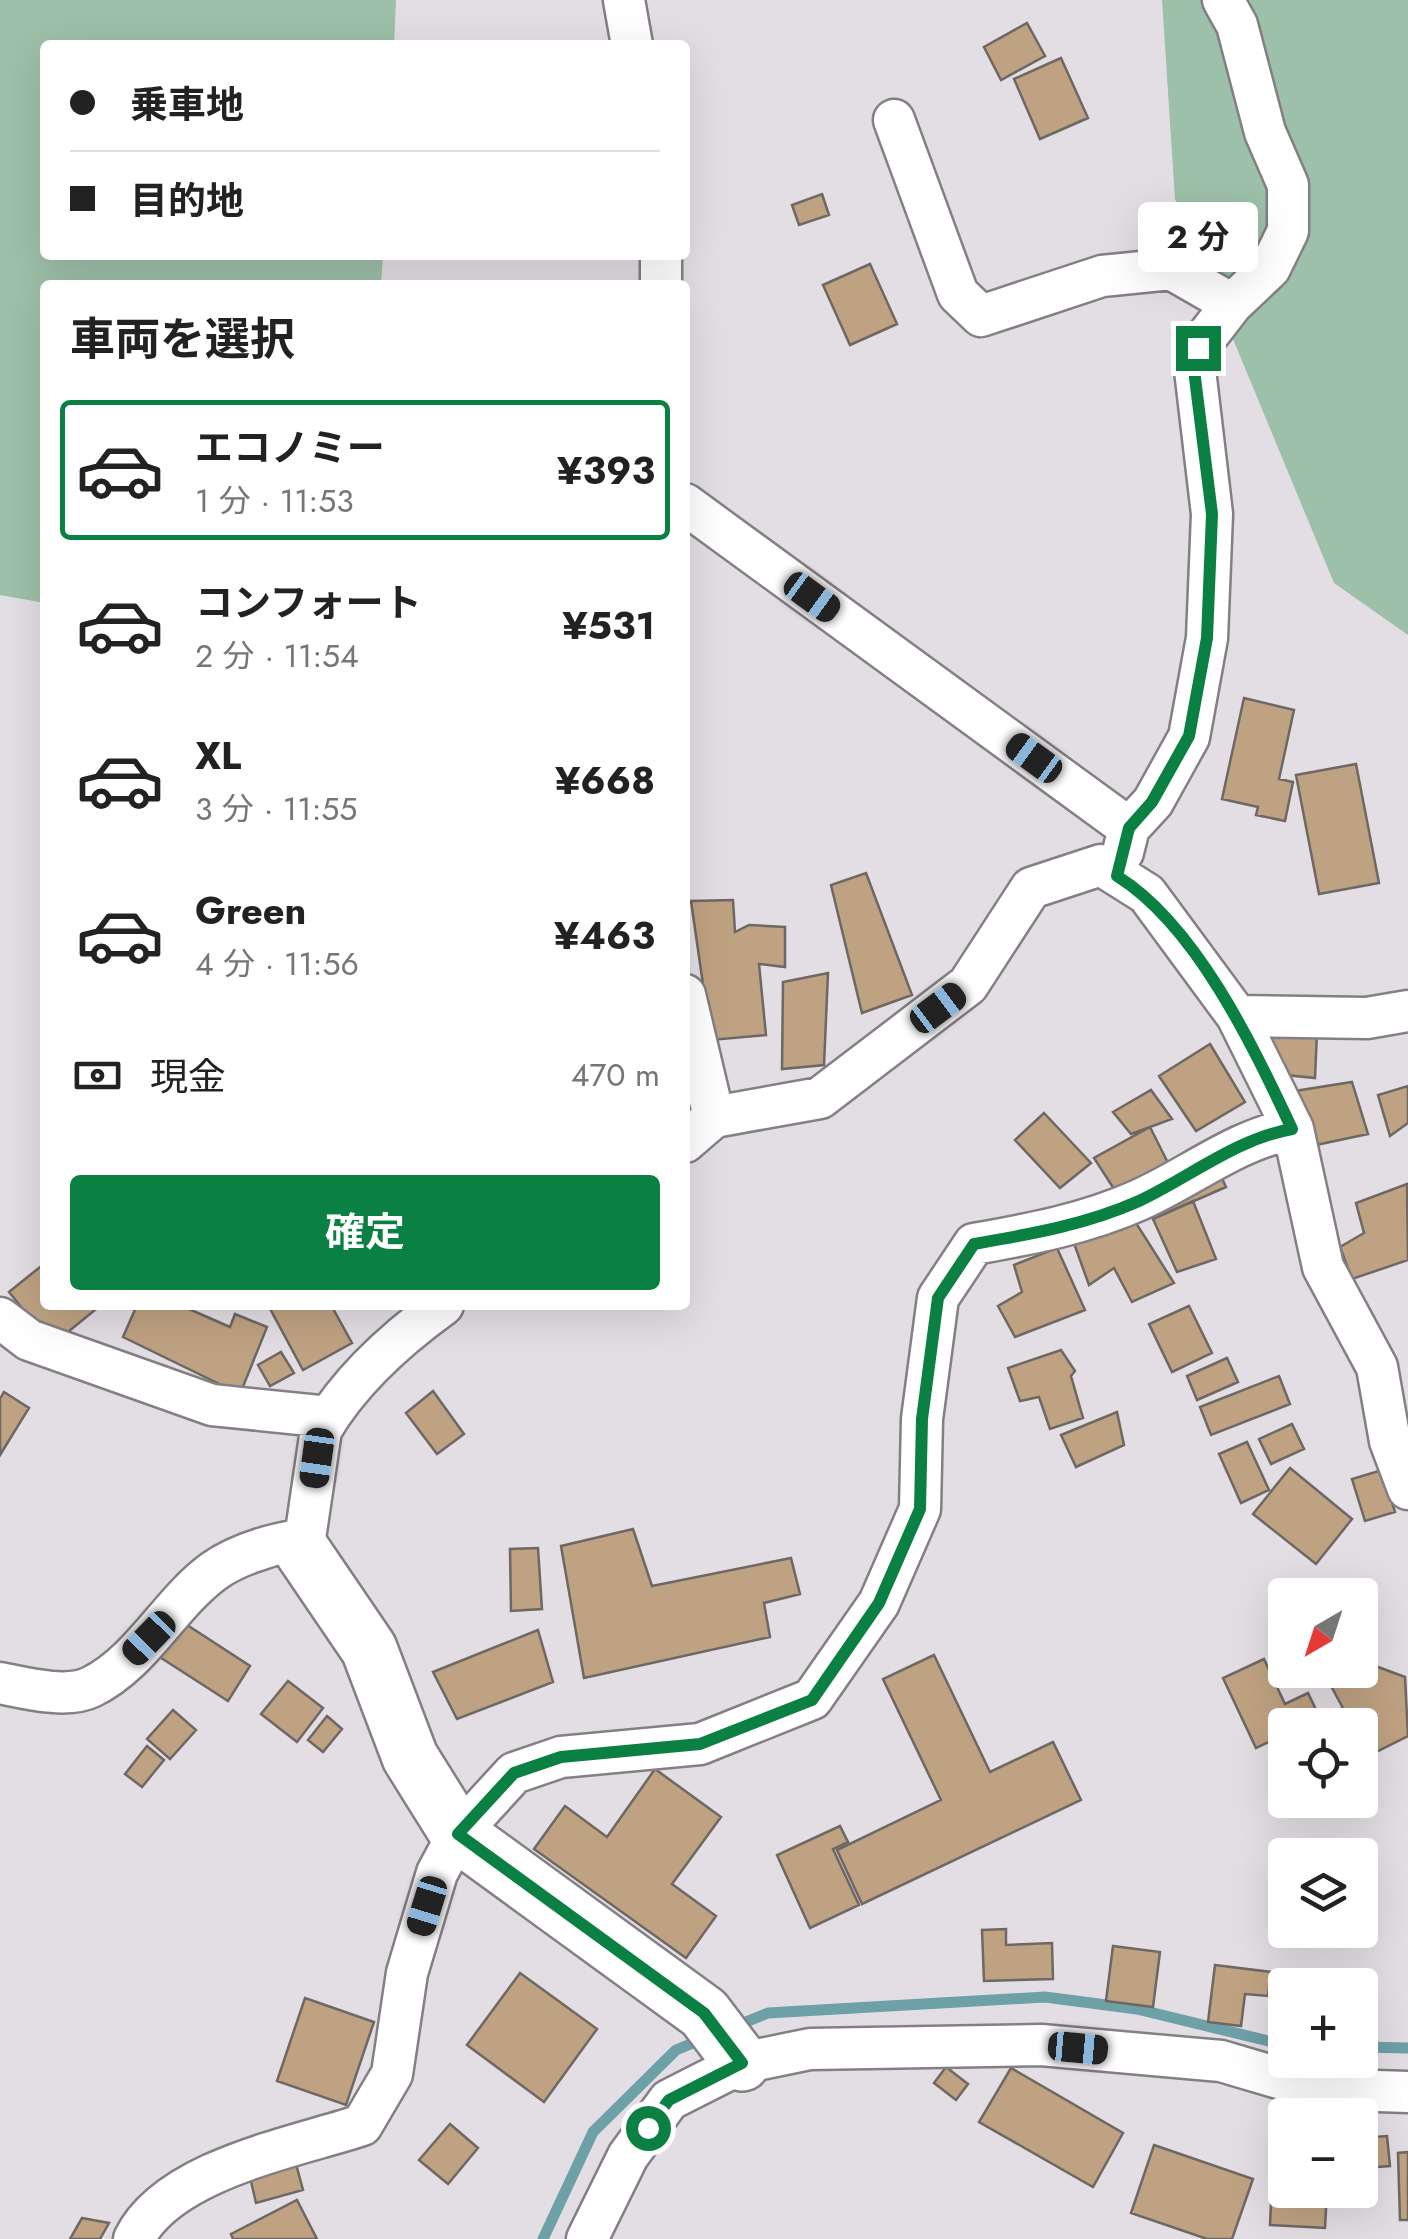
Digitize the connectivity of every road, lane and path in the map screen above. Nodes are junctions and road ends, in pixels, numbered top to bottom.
1 (624, 0) edge
2 (1223, 0) edge
3 (631, 40) edge
4 (894, 120) dead end
5 (1232, 304) junction
6 (690, 508) edge
7 (1129, 828) junction
8 (1117, 876) junction
9 (1408, 1011) edge
10 (1238, 1016) junction
11 (690, 1040) edge
12 (700, 1129) edge
13 (1292, 1129) junction
14 (437, 1310) edge
15 (0, 1318) edge
16 (1392, 1361) edge
17 (329, 1417) junction
18 (1408, 1489) edge
19 (304, 1552) junction
20 (0, 1684) edge
21 (458, 1834) junction
22 (727, 2043) junction
23 (1408, 2092) edge
24 (134, 2239) edge
25 (587, 2239) edge

1 - 3 street
2 - 5 street
4 - 5 street
5 - 7 street
6 - 7 street
7 - 8 street
8 - 10 street
8 - 12 street
9 - 10 street
10 - 13 street
11 - 12 street
13 - 16 street
13 - 21 street
14 - 17 street
15 - 17 street
16 - 18 street
17 - 19 street
19 - 20 street
19 - 21 street
21 - 22 street
21 - 24 street
22 - 23 street
22 - 25 street

